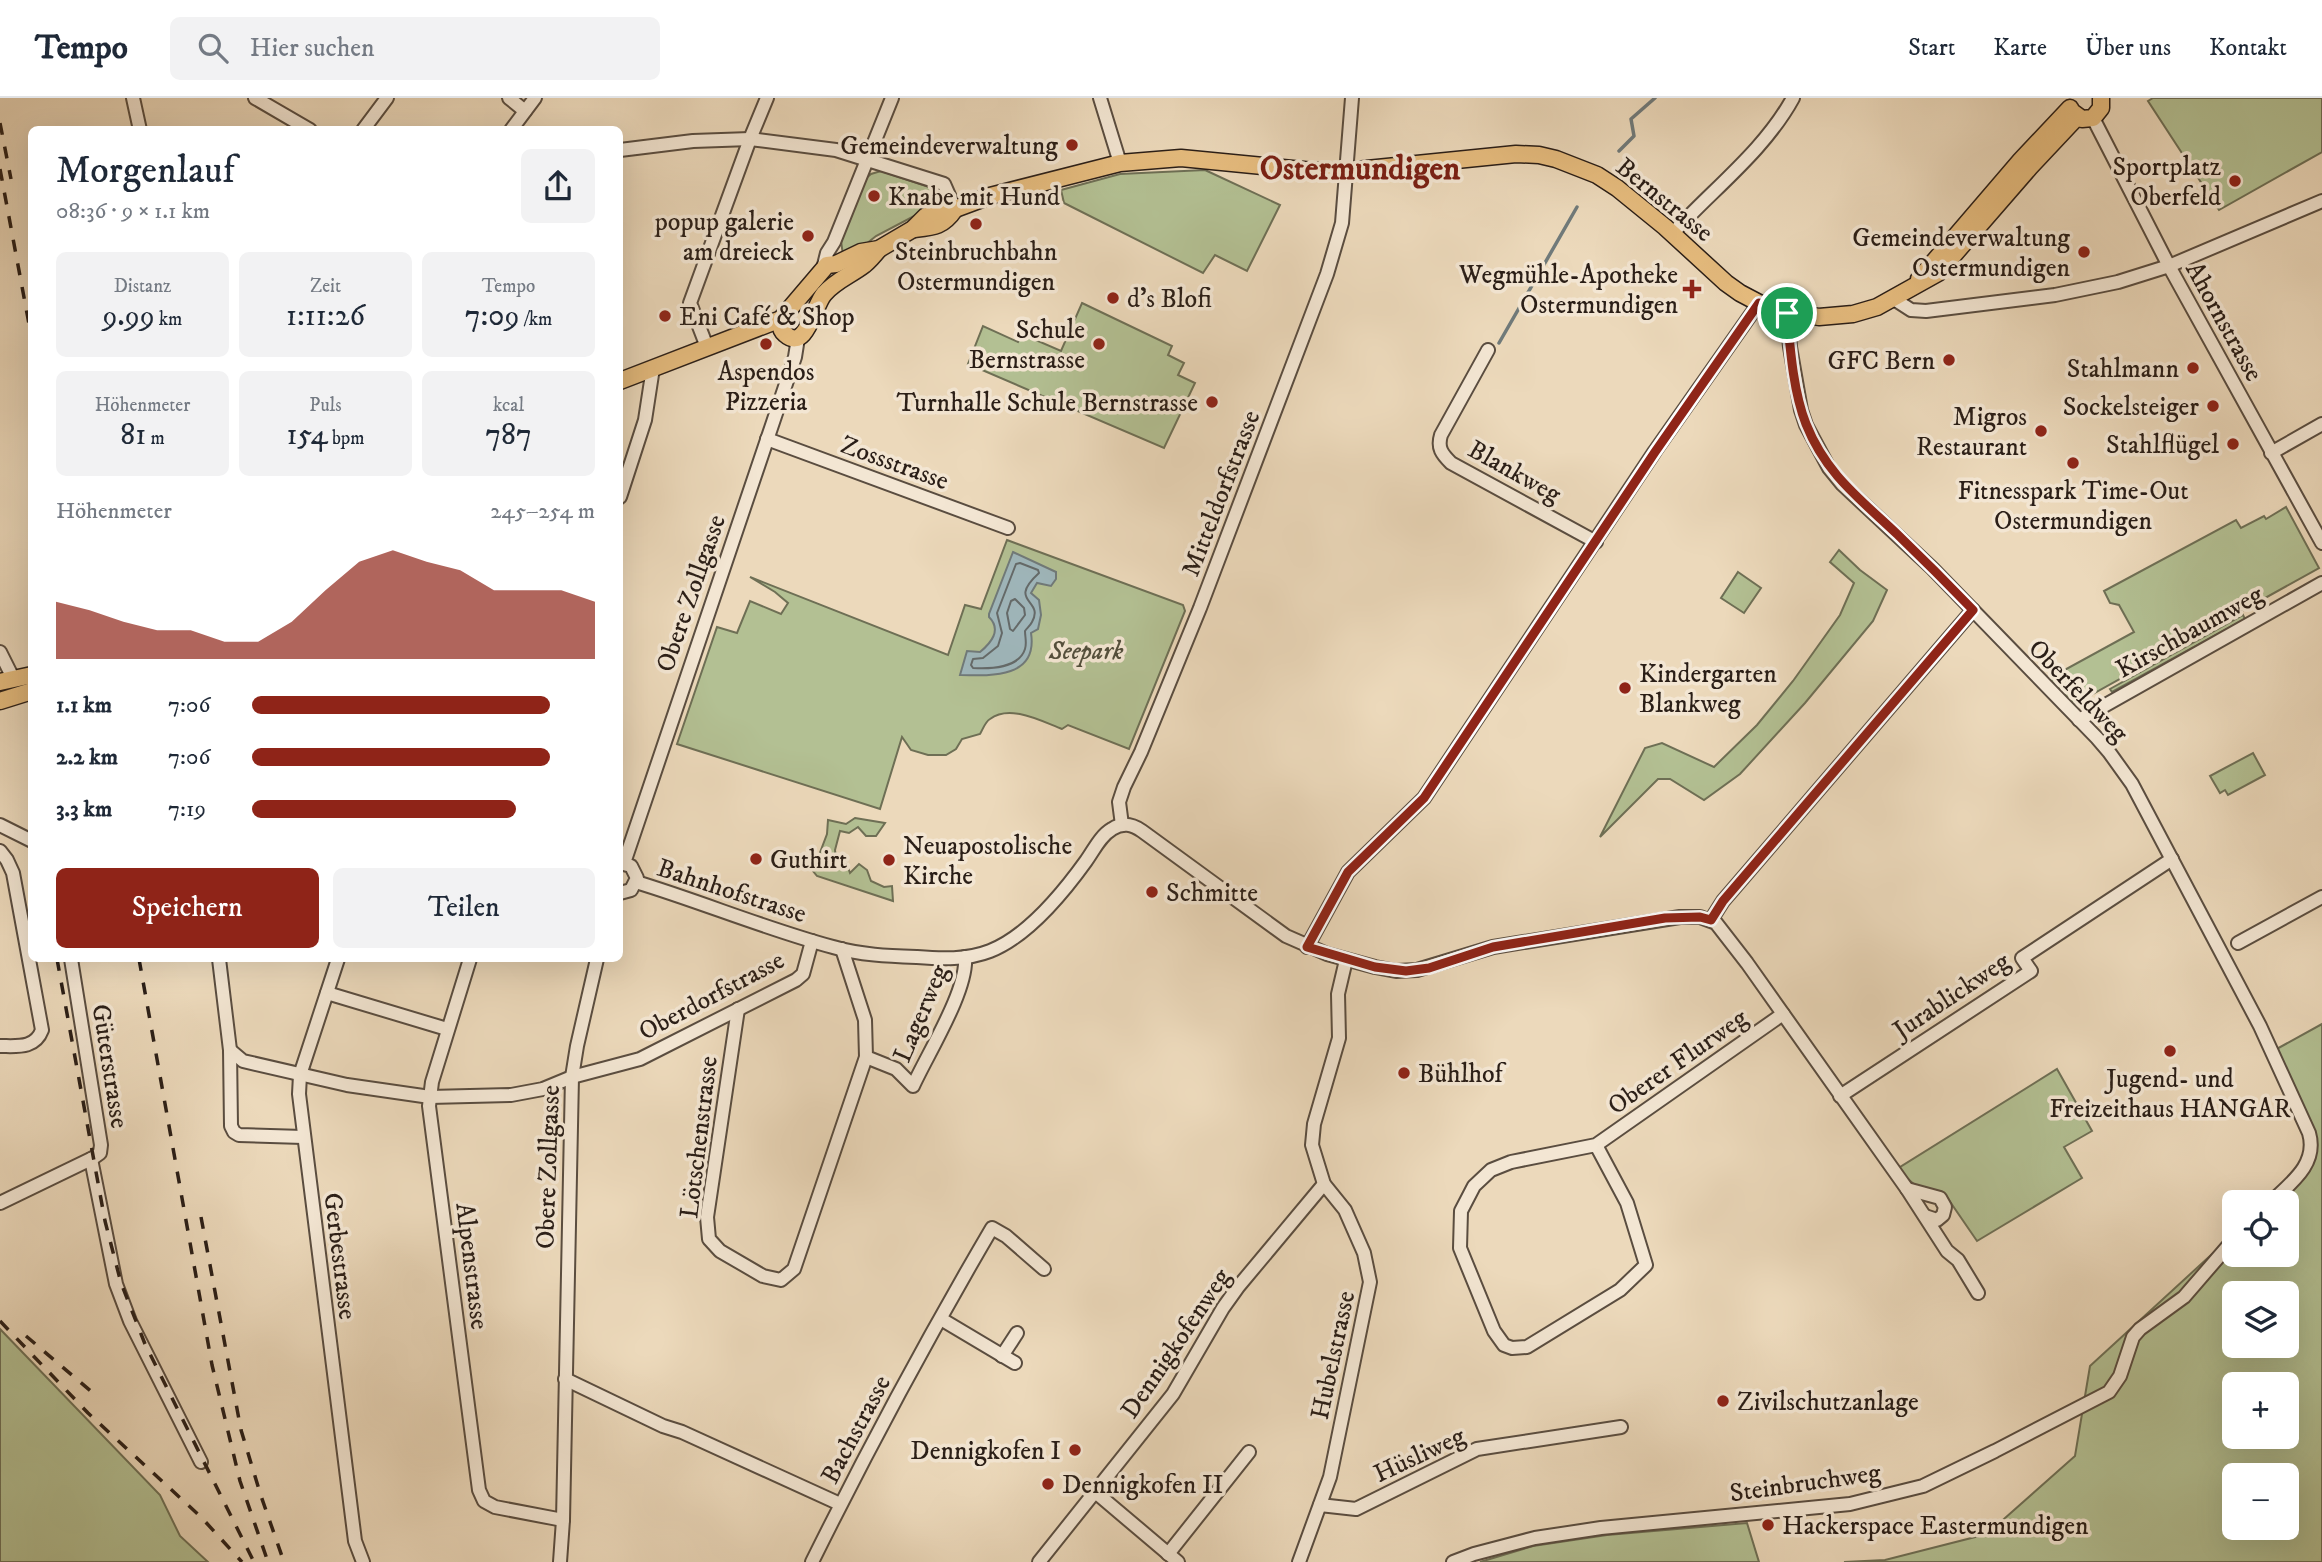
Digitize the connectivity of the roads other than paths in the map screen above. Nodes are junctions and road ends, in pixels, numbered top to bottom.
1 (133, 98) edge
2 (255, 98) edge
3 (387, 98) edge
4 (509, 98) edge
5 (535, 98) edge
6 (767, 98) edge
7 (892, 98) edge
8 (1100, 98) edge
9 (1353, 98) edge
10 (1794, 98) edge
11 (2102, 98) edge
12 (2078, 110) edge
13 (525, 111) junction
14 (139, 126) edge
15 (303, 126) edge
16 (366, 126) edge
17 (514, 126) edge
18 (750, 139) junction
19 (623, 149) edge
20 (866, 159) junction
21 (1120, 163) junction
22 (1347, 171) junction
23 (2322, 201) edge
24 (955, 209) junction
25 (1673, 233) junction
26 (879, 248) junction
27 (2169, 266) junction
28 (829, 267) junction
29 (835, 283) junction
30 (1894, 299) junction
31 (1759, 303) junction
32 (1787, 313) junction
33 (785, 314) junction
34 (809, 321) junction
35 (798, 338) junction
36 (707, 347) junction
37 (1488, 350) dead end
38 (653, 368) junction
39 (623, 380) edge
40 (2322, 424) edge
41 (767, 439) junction
42 (2271, 453) junction
43 (623, 488) edge
44 (1007, 528) dead end
45 (1596, 542) junction
46 (2322, 543) edge
47 (2322, 583) edge
48 (1973, 610) junction
49 (0, 652) edge
50 (28, 679) edge
51 (8, 692) edge
52 (2079, 720) junction
53 (0, 825) edge
54 (1122, 825) junction
55 (28, 839) edge
56 (0, 852) edge
57 (2172, 859) junction
58 (623, 860) edge
59 (623, 864) edge
60 (636, 882) junction
61 (623, 892) edge
62 (2322, 897) edge
63 (1711, 920) junction
64 (812, 941) junction
65 (2238, 943) dead end
66 (1307, 947) junction
67 (842, 949) junction
68 (28, 954) edge
69 (965, 957) junction
70 (1346, 960) junction
71 (29, 962) edge
72 (71, 962) edge
73 (220, 962) edge
74 (337, 962) edge
75 (469, 962) edge
76 (596, 962) edge
77 (327, 993) junction
78 (738, 1009) junction
79 (1783, 1014) junction
80 (447, 1029) junction
81 (0, 1046) edge
82 (235, 1054) junction
83 (866, 1057) junction
84 (300, 1075) junction
85 (572, 1077) junction
86 (1840, 1096) junction
87 (430, 1097) junction
88 (303, 1137) junction
89 (1596, 1145) junction
90 (91, 1159) junction
91 (1324, 1184) junction
92 (1907, 1189) junction
93 (2283, 1190) edge
94 (0, 1203) edge
95 (1924, 1216) junction
96 (2222, 1253) edge
97 (1044, 1269) dead end
98 (1978, 1293) dead end
99 (940, 1320) junction
100 (1017, 1333) dead end
101 (1002, 1356) junction
102 (1015, 1363) dead end
103 (565, 1379) junction
104 (1621, 1427) dead end
105 (1249, 1452) dead end
106 (201, 1462) dead end
107 (1094, 1491) junction
108 (841, 1504) junction
109 (1320, 1504) junction
110 (563, 1520) junction
111 (1173, 1558) edge
112 (363, 1562) edge
113 (560, 1562) edge
114 (812, 1562) edge
115 (1039, 1562) edge
116 (1299, 1562) edge
117 (1453, 1562) edge

1 - 14 street
2 - 15 street
3 - 16 street
4 - 13 street
5 - 13 street
6 - 18 street
7 - 20 street
8 - 21 street
9 - 22 street, Mitteldorfstrasse
10 - 25 street
11 - 12 main road
12 - 27 street, Ahornstrasse
12 - 30 main road, Bernstrasse
13 - 17 street
18 - 19 street
18 - 20 street
18 - 36 street
20 - 24 street
20 - 28 street
21 - 22 main road, Bernstrasse
21 - 24 main road, Bernstrasse
22 - 25 main road, Bernstrasse
22 - 54 street, Mitteldorfstrasse
23 - 27 street
24 - 26 main road, Bernstrasse
25 - 31 main road, Bernstrasse
26 - 28 main road, Bernstrasse
26 - 29 main road, Bernstrasse
27 - 30 street
27 - 42 street, Ahornstrasse
28 - 29 main road
28 - 33 main road, Bernstrasse
29 - 34 main road, Bernstrasse
30 - 32 main road, Bernstrasse
31 - 32 main road, Bernstrasse
31 - 45 street
32 - 48 street, Oberfeldweg
33 - 34 main road
33 - 35 main road
33 - 36 main road, Bernstrasse
34 - 35 main road, Bernstrasse
35 - 41 street, Obere Zollgasse
36 - 38 main road, Bernstrasse
37 - 45 street, Blankweg
38 - 39 main road, Bernstrasse
38 - 43 street
40 - 42 street
41 - 44 street, Zossstrasse
41 - 58 street, Obere Zollgasse
42 - 46 street, Ahornstrasse
45 - 66 street
47 - 52 street, Kirschbaumweg
48 - 52 street, Oberfeldweg
48 - 63 street
49 - 51 street
50 - 51 main road
52 - 57 street, Oberfeldweg
53 - 55 street
54 - 66 street
54 - 69 street, Oberdorfstrasse
56 - 68 street
57 - 86 street, Jurablickweg
57 - 93 street, Oberfeldweg
59 - 60 street
60 - 61 street
60 - 64 street, Bahnhofstrasse
62 - 65 street
63 - 70 street
63 - 79 street, Oberer Flurweg
64 - 67 street, Oberdorfstrasse
64 - 78 street, Oberdorfstrasse
66 - 70 street
67 - 69 street, Oberdorfstrasse
67 - 83 street, Lagerweg
69 - 83 street, Lagerweg
70 - 91 street, Hubelstrasse
71 - 81 street
72 - 90 street, Güterstrasse
73 - 82 street
74 - 77 street, Gerbestrasse
75 - 80 street, Alpenstrasse
76 - 85 street, Obere Zollgasse
77 - 80 street
77 - 84 street, Gerbestrasse
78 - 83 street, Lötschenstrasse
78 - 85 street, Oberdorfstrasse
79 - 86 street, Oberer Flurweg
79 - 89 street, Oberer Flurweg
80 - 87 street, Alpenstrasse
82 - 84 street, Oberdorfstrasse
82 - 88 street
84 - 87 street, Oberdorfstrasse
84 - 88 street, Gerbestrasse
85 - 87 street, Oberdorfstrasse
85 - 103 street, Obere Zollgasse
86 - 92 street, Oberer Flurweg
87 - 110 street, Alpenstrasse
88 - 112 street, Gerbestrasse
89 - 89 street, Oberer Flurweg
90 - 94 street, Güterstrasse
90 - 106 street
91 - 107 street, Dennigkofenweg
91 - 109 street, Hubelstrasse
92 - 95 street, Oberer Flurweg
92 - 95 street
95 - 98 street, Oberer Flurweg
96 - 117 street, Steinbruchweg
97 - 99 street, Bachstrasse
99 - 101 street
99 - 108 street, Bachstrasse
100 - 101 street
101 - 102 street
103 - 108 street
103 - 110 street, Obere Zollgasse
104 - 109 street, Hüsliweg
105 - 111 street
107 - 111 street
107 - 115 street, Dennigkofenweg
108 - 114 street, Bachstrasse
109 - 116 street, Hubelstrasse
110 - 113 street, Obere Zollgasse

